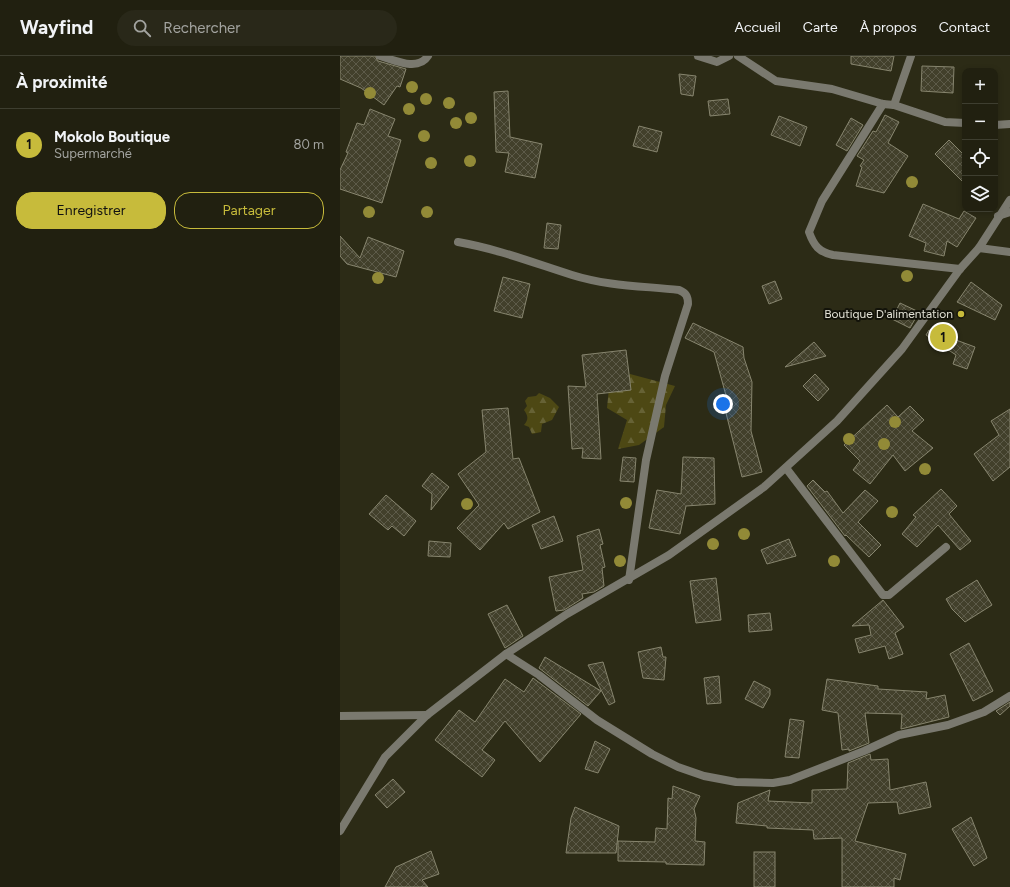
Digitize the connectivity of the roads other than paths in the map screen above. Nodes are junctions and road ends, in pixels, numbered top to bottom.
1 (380, 56) edge
2 (428, 56) edge
3 (698, 56) edge
4 (729, 56) edge
5 (738, 56) edge
6 (911, 56) edge
7 (883, 104) junction
8 (894, 105) junction
9 (962, 123) edge
10 (1010, 124) edge
11 (998, 125) edge
12 (1010, 200) edge
13 (1010, 212) edge
14 (998, 216) junction
15 (458, 242) dead end
16 (979, 248) junction
17 (1010, 252) edge
18 (960, 269) junction
19 (786, 468) junction
20 (946, 547) dead end
21 (629, 580) junction
22 (506, 654) junction
23 (1010, 696) edge
24 (427, 715) junction
25 (340, 716) edge
26 (340, 831) edge

1 - 2 street
3 - 4 street
5 - 7 street
6 - 8 street
7 - 8 street
7 - 18 street
8 - 9 street
10 - 11 street
12 - 14 street
13 - 14 street
14 - 16 street
15 - 21 street
16 - 17 street
16 - 18 street
18 - 19 street
19 - 20 street
19 - 21 street
21 - 22 street
22 - 23 street
22 - 24 street
24 - 25 street
24 - 26 street

